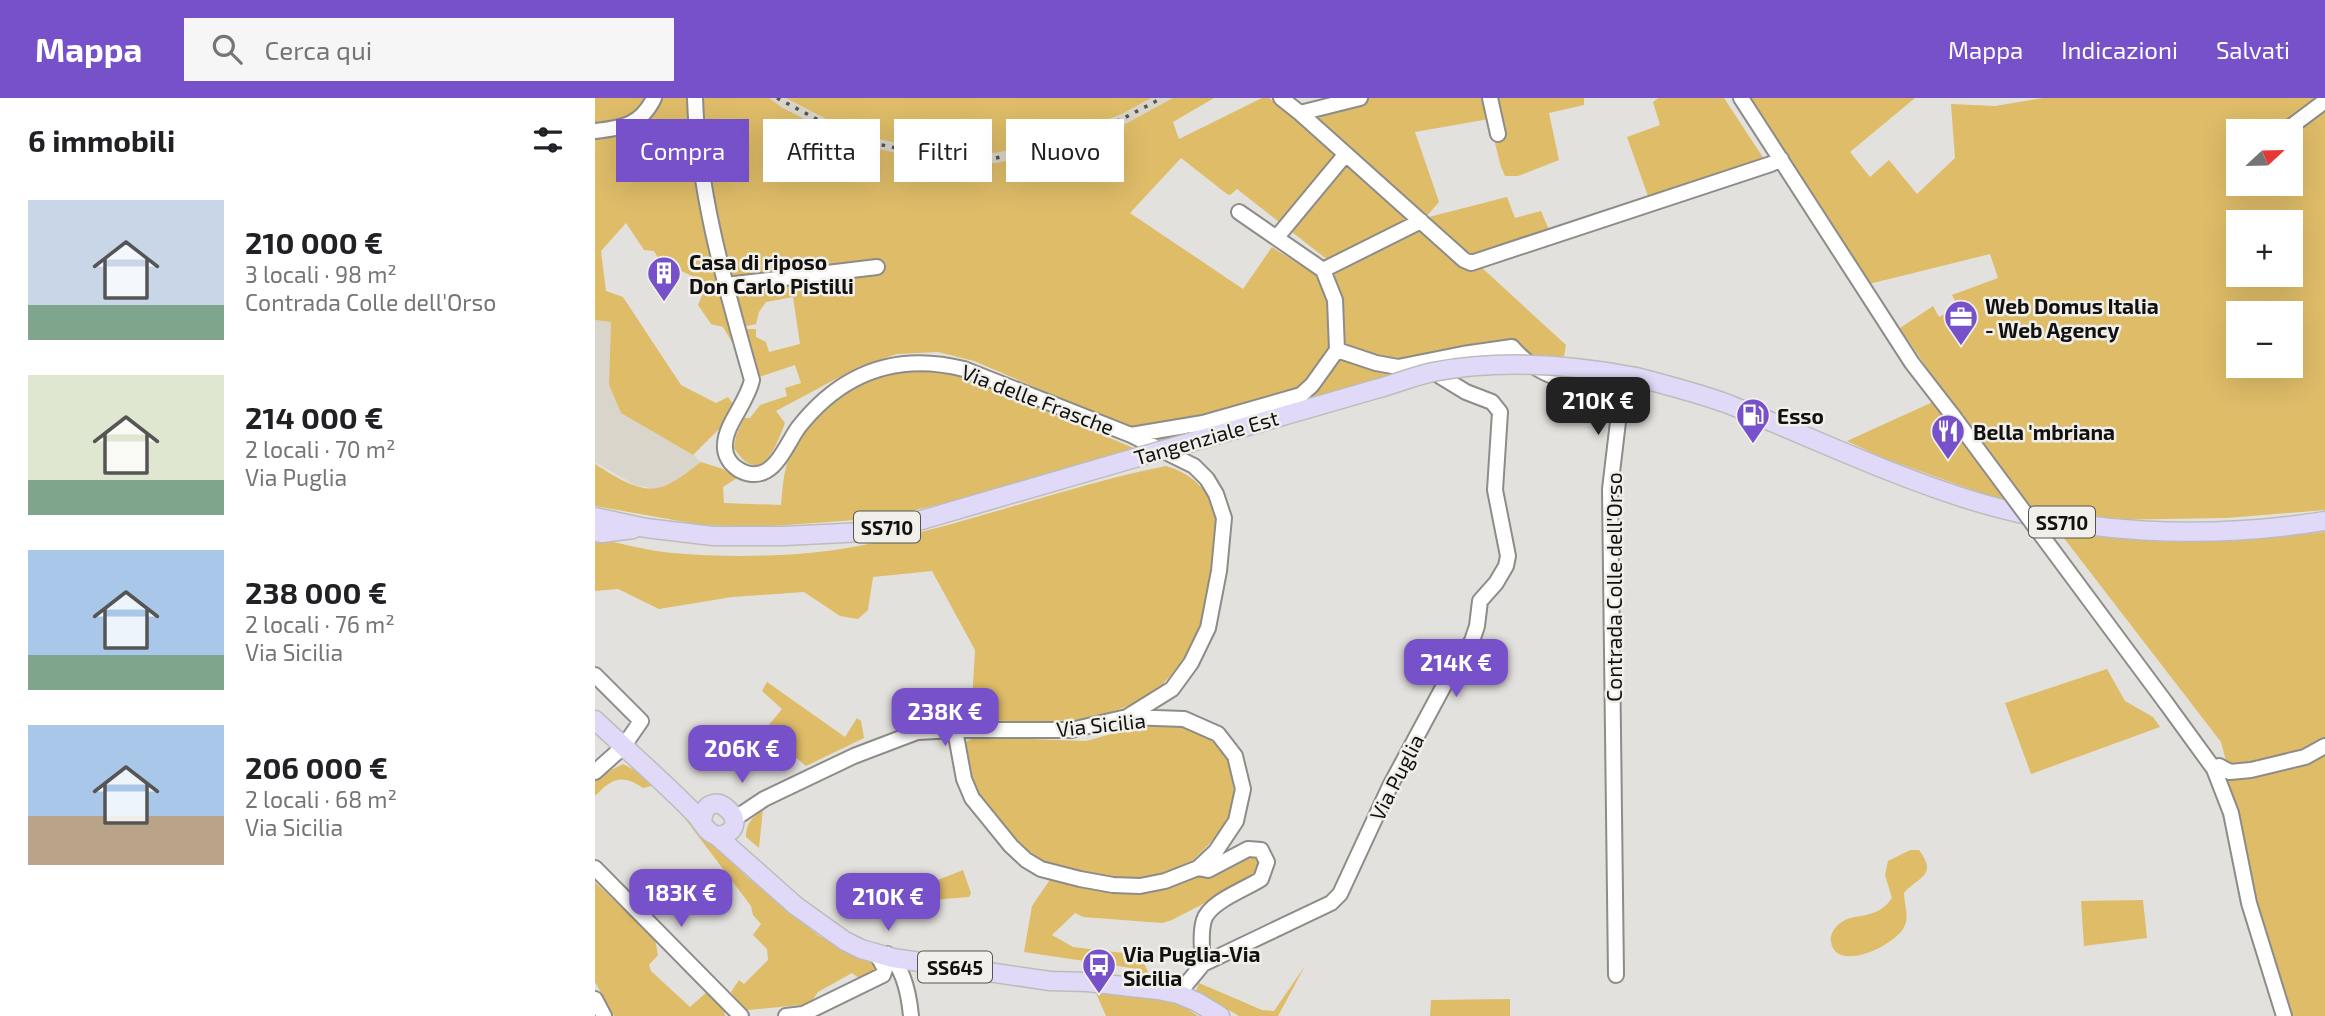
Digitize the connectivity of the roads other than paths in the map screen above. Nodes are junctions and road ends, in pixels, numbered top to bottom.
1 (654, 98) edge
2 (695, 98) edge
3 (1281, 98) edge
4 (1360, 98) edge
5 (1490, 98) edge
6 (1741, 98) edge
7 (2325, 101) edge
8 (1300, 113) junction
9 (2301, 119) edge
10 (595, 131) edge
11 (1497, 134) dead end
12 (1345, 155) junction
13 (1781, 159) junction
14 (1239, 212) dead end
15 (1421, 221) junction
16 (1277, 237) junction
17 (877, 267) dead end
18 (1323, 270) junction
19 (726, 285) junction
20 (1337, 350) junction
21 (1418, 363) junction
22 (1131, 435) junction
23 (595, 517) edge
24 (2325, 521) edge
25 (646, 528) junction
26 (595, 532) edge
27 (595, 675) edge
28 (1127, 717) junction
29 (595, 720) edge
30 (955, 730) junction
31 (2325, 746) edge
32 (623, 747) junction
33 (2214, 769) junction
34 (595, 772) edge
35 (670, 788) junction
36 (724, 819) junction
37 (595, 868) edge
38 (1198, 868) junction
39 (877, 951) junction
40 (927, 963) junction
41 (1203, 964) junction
42 (1616, 975) dead end
43 (1088, 982) junction
44 (904, 985) junction
45 (1178, 994) junction
46 (595, 999) edge
47 (604, 1016) edge
48 (741, 1016) edge
49 (786, 1016) edge
50 (911, 1016) edge
51 (1220, 1016) edge
52 (2284, 1016) edge

1 - 10 street
2 - 19 street, Via delle Frasche
3 - 8 street
4 - 8 street
5 - 11 street
6 - 13 street
7 - 9 street
8 - 12 street
12 - 15 street
12 - 16 street
13 - 15 street
13 - 33 street, bridge
14 - 16 street
15 - 18 street
16 - 18 street
17 - 19 street
18 - 20 street
19 - 22 street, Via delle Frasche
20 - 21 street, Contrada Colle dell'Orso
20 - 22 street
21 - 41 street, Via Puglia
21 - 42 street, Contrada Colle dell'Orso
22 - 28 street, Via delle Frasche
23 - 25 main road, Tangenziale Est / SS710
24 - 25 main road, Tangenziale Est / SS710, bridge
25 - 26 main road
27 - 32 street
28 - 30 street, Via Sicilia
28 - 38 street, Via Sicilia
29 - 32 main road, SS645
30 - 36 street, Via Sicilia
30 - 38 street, Via Sicilia
31 - 33 street
32 - 34 street
32 - 35 main road, SS645
33 - 52 street
35 - 36 main road, SS645
35 - 36 main road, SS645
36 - 39 main road, SS645
37 - 48 street
38 - 41 street
39 - 40 main road, SS645
39 - 43 main road, SS645
39 - 44 street
39 - 49 street
40 - 43 main road, SS645
40 - 44 street
41 - 45 street, Via Puglia
43 - 45 main road, SS645
44 - 50 street
45 - 51 main road, SS645
46 - 47 street

